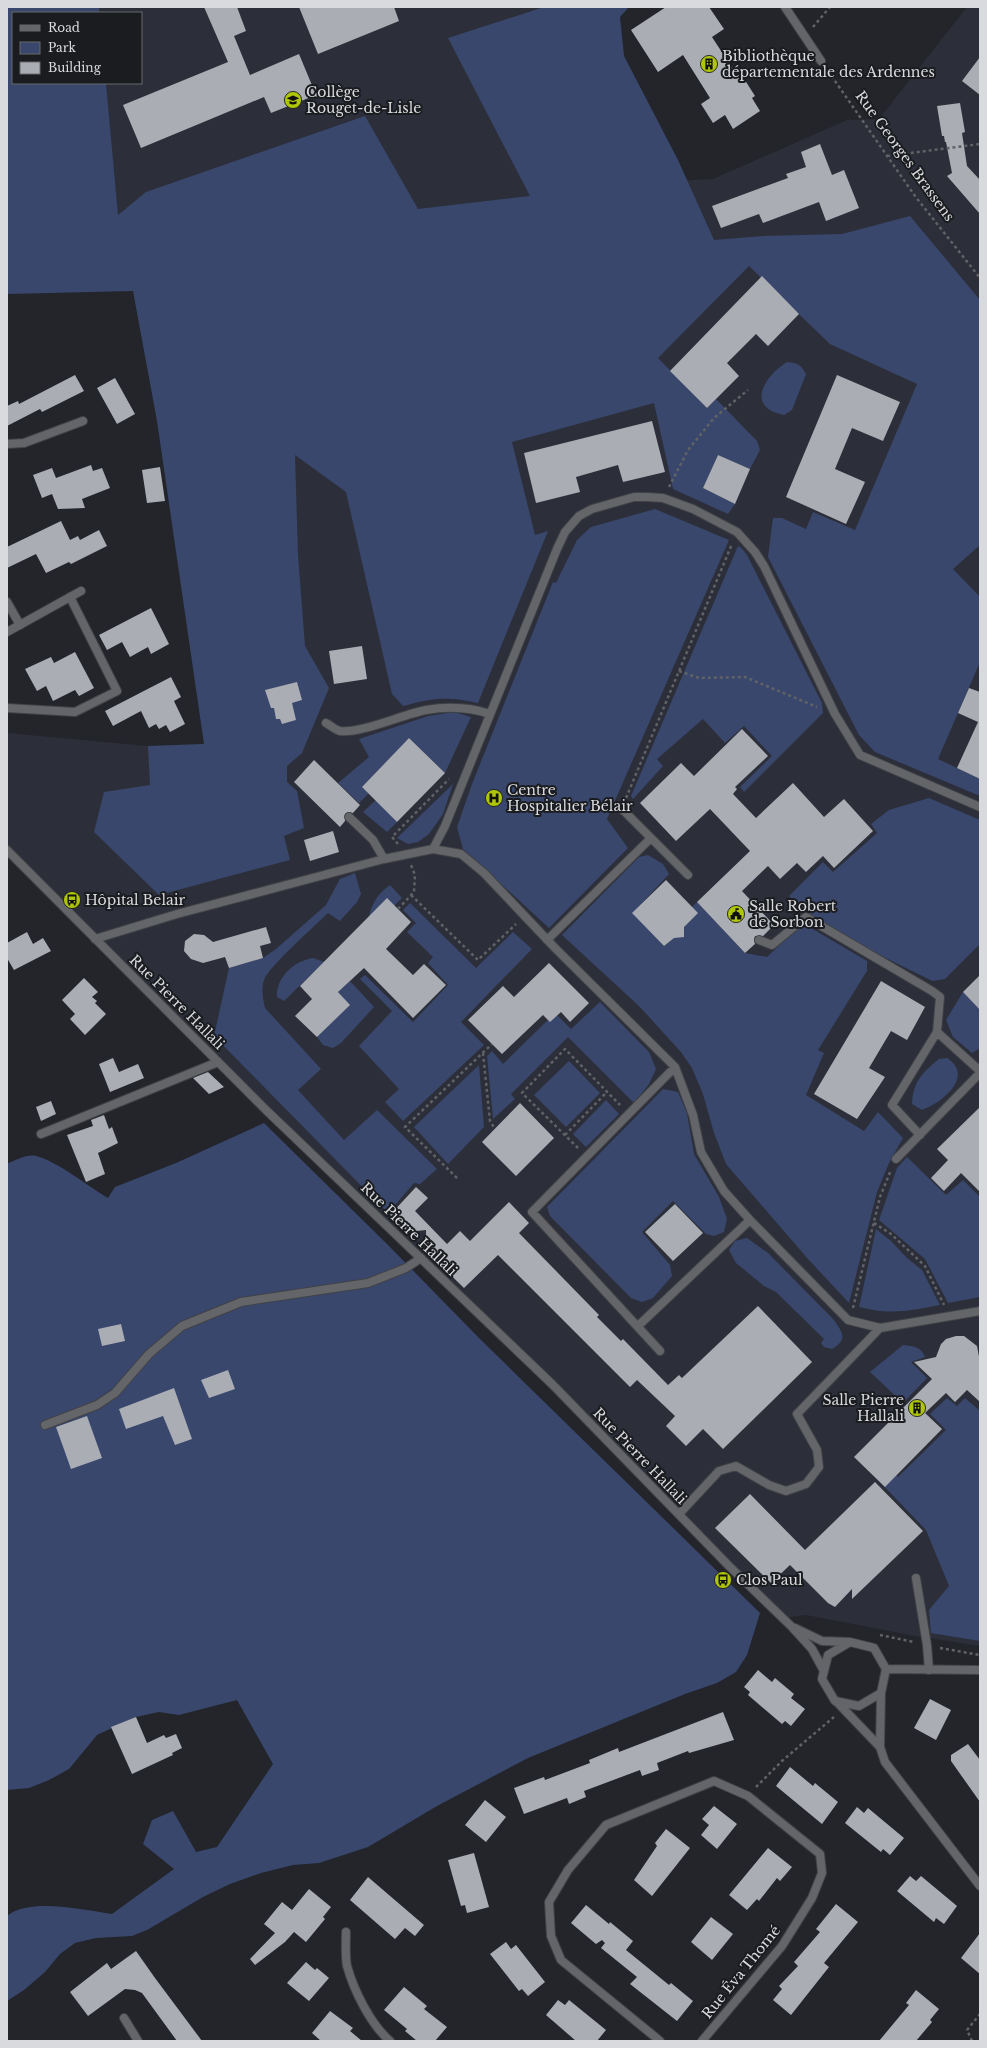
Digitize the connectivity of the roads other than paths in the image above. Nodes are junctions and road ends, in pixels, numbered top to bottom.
1 (785, 7) edge
2 (821, 61) road end
3 (83, 421) dead end
4 (7, 444) edge
5 (81, 591) dead end
6 (70, 598) junction
7 (7, 602) edge
8 (20, 625) junction
9 (7, 632) edge
10 (7, 708) edge
11 (490, 714) junction
12 (326, 723) dead end
13 (980, 807) edge
14 (622, 808) road end
15 (349, 817) dead end
16 (651, 838) junction
17 (433, 849) junction
18 (7, 850) edge
19 (384, 859) junction
20 (688, 875) dead end
21 (95, 939) junction
22 (547, 940) junction
23 (759, 940) dead end
24 (937, 1032) junction
25 (218, 1062) junction
26 (675, 1067) junction
27 (980, 1072) edge
28 (41, 1134) dead end
29 (920, 1135) junction
30 (896, 1159) road end
31 (750, 1220) junction
32 (421, 1258) junction
33 (980, 1311) edge
34 (638, 1326) junction
35 (880, 1328) junction
36 (660, 1351) dead end
37 (44, 1425) dead end
38 (679, 1514) junction
39 (916, 1578) dead end
40 (792, 1627) junction
41 (850, 1642) junction
42 (886, 1669) junction
43 (929, 1670) junction
44 (980, 1670) edge
45 (824, 1671) junction
46 (880, 1693) junction
47 (835, 1700) junction
48 (880, 1747) junction
49 (980, 1886) edge
50 (346, 1932) dead end
51 (124, 2018) dead end
52 (138, 2041) edge
53 (390, 2041) edge
54 (660, 2041) edge
55 (702, 2041) edge

1 - 2 street
3 - 4 street
5 - 6 street
6 - 8 street
6 - 10 street
7 - 8 street
8 - 9 street
11 - 12 street
11 - 13 street
11 - 17 street
14 - 16 street
15 - 19 street
16 - 20 street
16 - 22 street
17 - 19 street
17 - 22 street
18 - 21 street, Rue Pierre Hallali
19 - 21 street
21 - 25 street, Rue Pierre Hallali
22 - 26 street
23 - 24 street
24 - 27 street
24 - 29 street
25 - 28 street
25 - 32 street, Rue Pierre Hallali
26 - 31 street
26 - 34 street
27 - 29 street
29 - 30 street
31 - 34 street
31 - 35 street
32 - 37 street
32 - 38 street, Rue Pierre Hallali
33 - 35 street
34 - 36 street
35 - 38 street
38 - 40 street, Rue Pierre Hallali
39 - 43 street
40 - 41 street, Rue Pierre Hallali
40 - 45 street, Rue Pierre Hallali
41 - 42 street
41 - 45 street
42 - 43 street
42 - 46 street
43 - 44 street
45 - 47 street
46 - 47 street
46 - 48 street
47 - 48 street
48 - 49 street
50 - 53 street
51 - 52 street
54 - 55 street, Rue Éva Thomé

